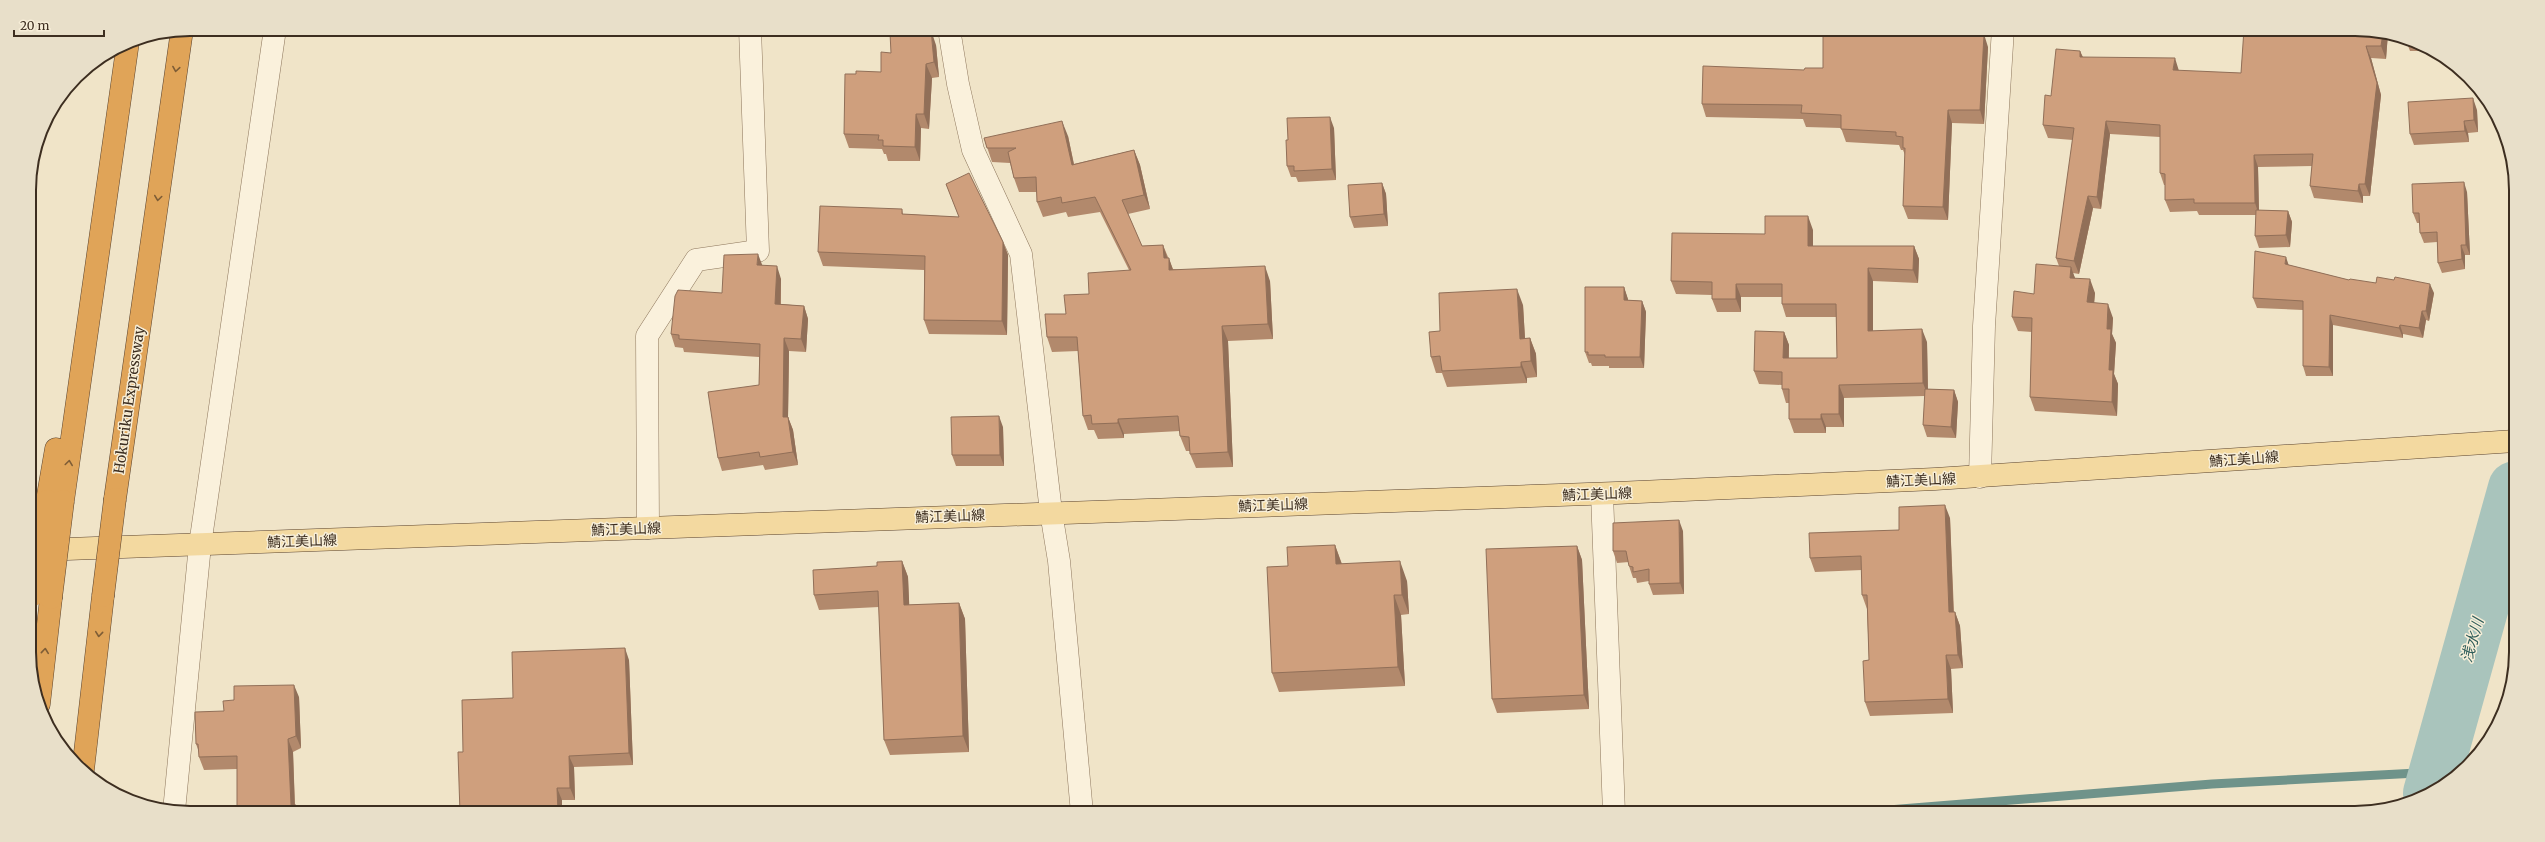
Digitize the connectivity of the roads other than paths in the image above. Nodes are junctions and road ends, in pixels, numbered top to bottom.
1 (181, 36) edge
2 (274, 36) edge
3 (750, 36) edge
4 (950, 36) edge
5 (2003, 36) edge
6 (127, 50) edge
7 (2509, 441) edge
8 (1980, 477) junction
9 (1602, 494) junction
10 (1051, 512) junction
11 (648, 528) junction
12 (200, 544) junction
13 (36, 550) edge
14 (39, 599) edge
15 (39, 682) edge
16 (84, 764) edge
17 (175, 805) edge
18 (1081, 806) edge
19 (1614, 806) edge

1 -> 16 highway, Hokuriku Expressway, bridge
2 - 12 street
3 - 11 street
4 - 10 street
5 - 8 street
14 -> 6 highway, bridge
7 - 8 main road, 鯖江美山線
8 - 9 main road, 鯖江美山線
9 - 10 main road, 鯖江美山線
9 - 19 street
10 - 11 main road, 鯖江美山線
10 - 18 street
11 - 12 main road, 鯖江美山線
12 - 13 main road, 鯖江美山線
12 - 17 street
15 -> 14 highway

